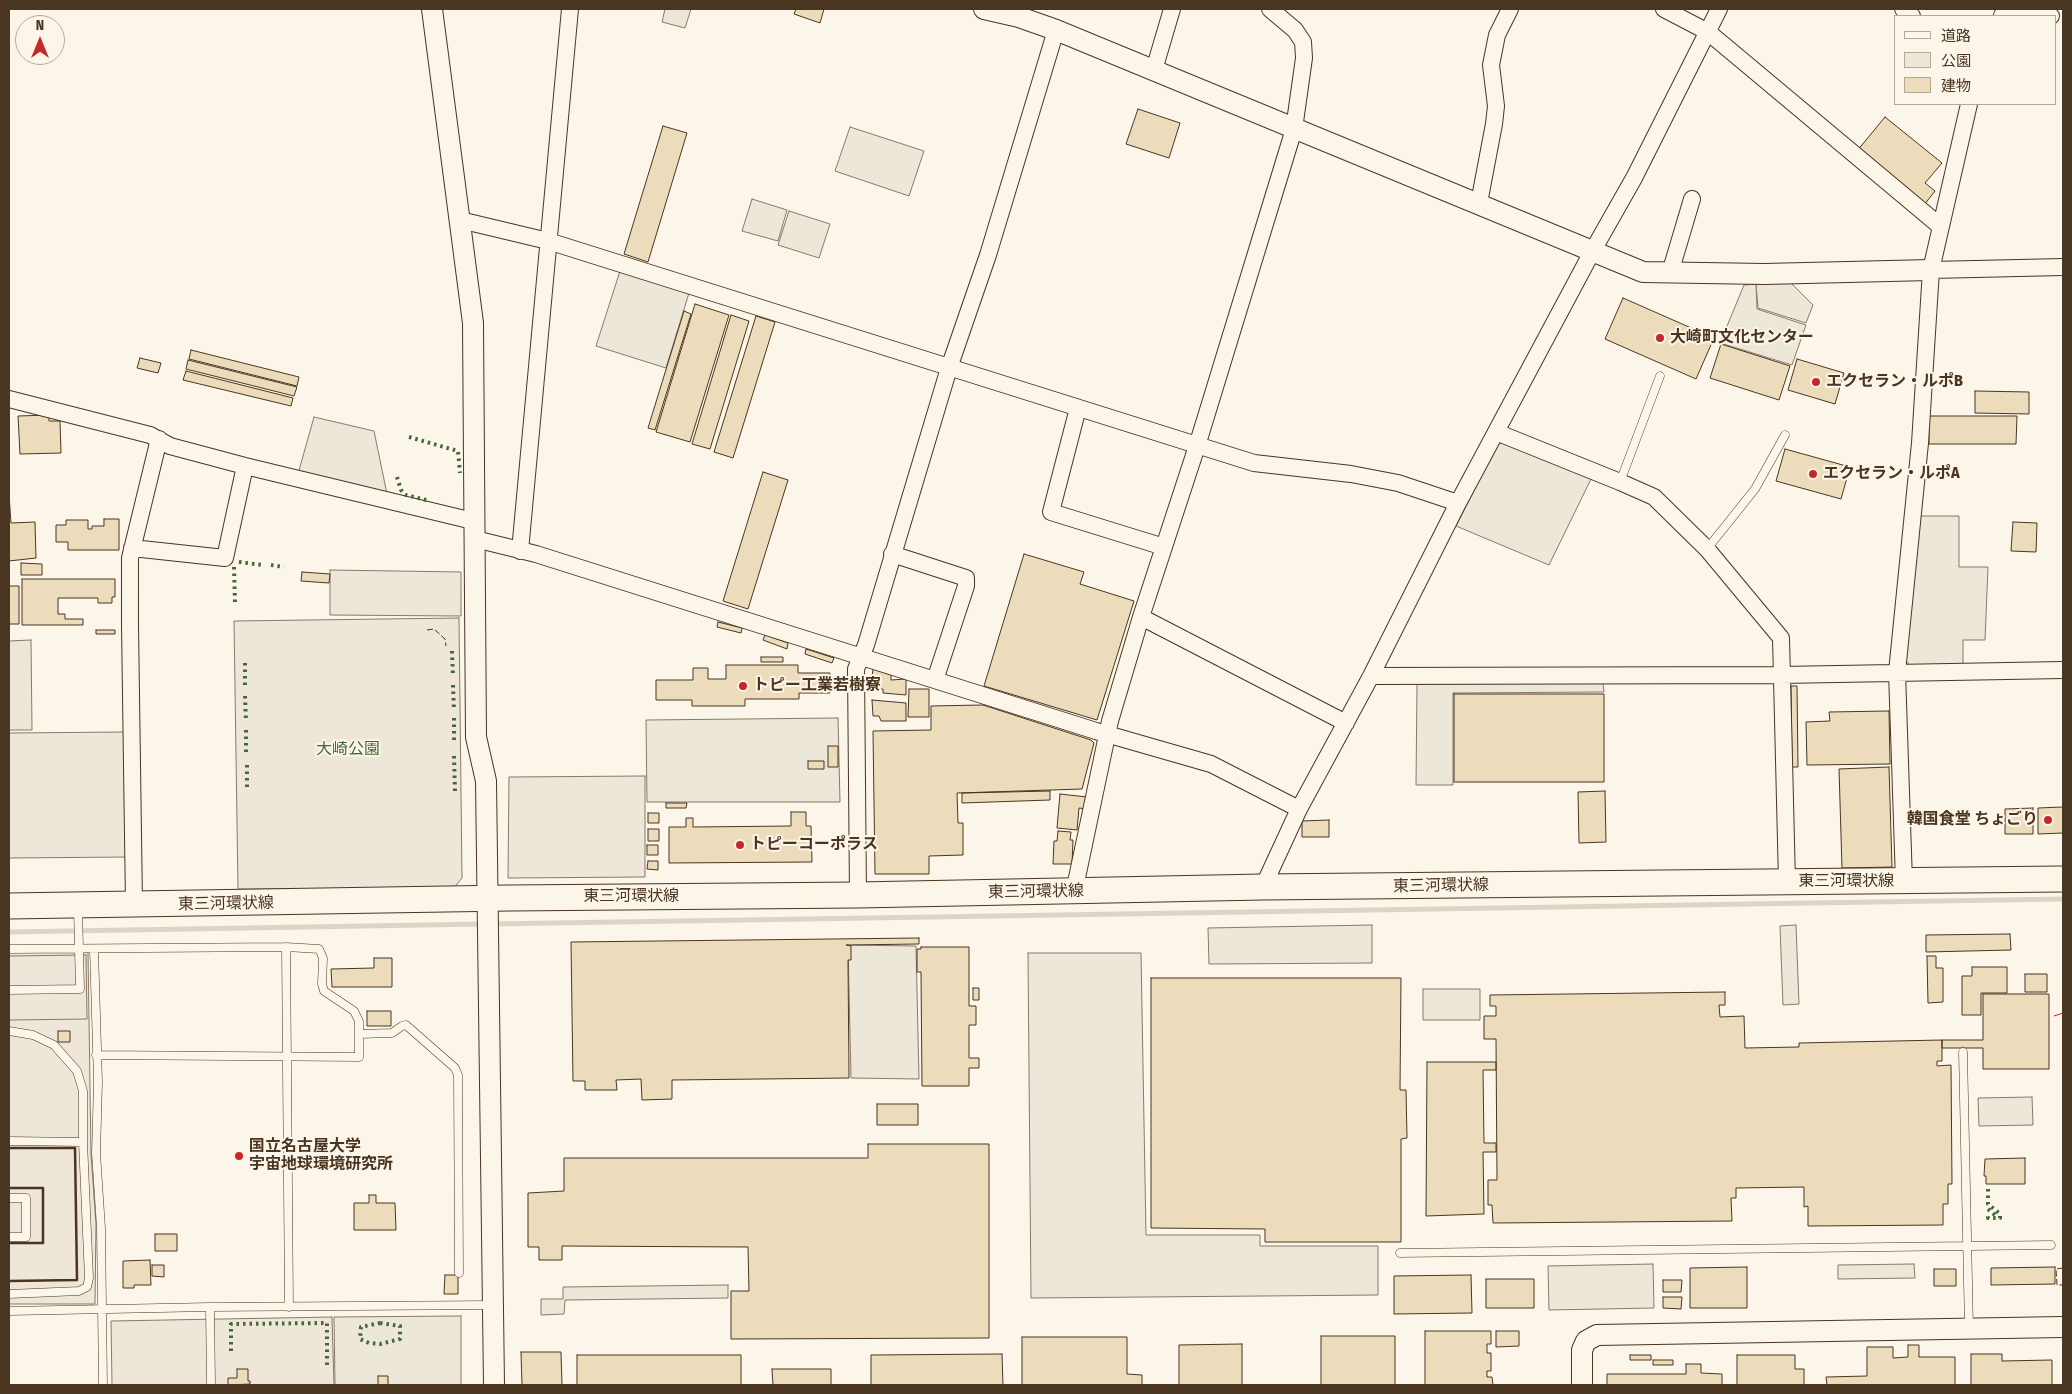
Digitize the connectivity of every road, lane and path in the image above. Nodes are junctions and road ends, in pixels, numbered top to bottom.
1 (432, 9) edge
2 (570, 9) edge
3 (984, 9) edge
4 (1172, 9) edge
5 (1270, 9) edge
6 (1510, 9) edge
7 (1664, 9) edge
8 (1719, 9) edge
9 (1020, 13) edge
10 (2003, 13) edge
11 (2035, 15) edge
12 (1056, 30) junction
13 (1708, 32) junction
14 (1154, 70) junction
15 (1969, 105) edge
16 (1294, 129) junction
17 (1692, 199) dead end
18 (1479, 203) junction
19 (460, 220) junction
20 (1940, 226) junction
21 (548, 241) junction
22 (1592, 252) junction
23 (2063, 267) edge
24 (1930, 270) junction
25 (1670, 273) junction
26 (949, 368) junction
27 (1660, 376) dead end
28 (9, 399) edge
29 (1078, 408) junction
30 (1496, 432) junction
31 (1785, 434) dead end
32 (159, 440) junction
33 (1197, 446) junction
34 (245, 466) junction
35 (1620, 482) junction
36 (1458, 503) junction
37 (474, 530) junction
38 (1164, 547) junction
39 (132, 548) junction
40 (1707, 549) junction
41 (520, 551) junction
42 (892, 554) junction
43 (1140, 617) junction
44 (860, 657) junction
45 (2063, 670) edge
46 (1898, 672) junction
47 (1781, 675) junction
48 (1371, 676) junction
49 (936, 680) junction
50 (1346, 722) junction
51 (1108, 734) junction
52 (1299, 809) junction
53 (2063, 879) edge
54 (1787, 882) junction
55 (1904, 882) junction
56 (1263, 888) junction
57 (1074, 892) junction
58 (858, 895) junction
59 (487, 899) junction
60 (134, 905) junction
61 (9, 906) edge
62 (78, 915) junction
63 (79, 944) junction
64 (286, 947) junction
65 (94, 948) junction
66 (9, 949) edge
67 (9, 990) edge
68 (9, 1031) edge
69 (359, 1034) junction
70 (1963, 1052) dead end
71 (96, 1055) junction
72 (286, 1058) junction
73 (9, 1141) edge
74 (83, 1142) junction
75 (9, 1198) edge
76 (9, 1237) edge
77 (1968, 1245) junction
78 (2051, 1245) dead end
79 (1400, 1253) dead end
80 (459, 1273) dead end
81 (9, 1294) edge
82 (492, 1305) junction
83 (210, 1307) junction
84 (289, 1307) junction
85 (102, 1310) junction
86 (9, 1311) edge
87 (2063, 1327) edge
88 (1969, 1330) junction
89 (103, 1385) edge
90 (211, 1385) edge
91 (494, 1385) edge
92 (1582, 1385) edge

1 - 19 street
2 - 21 street
3 - 9 street
4 - 14 street
5 - 16 street
6 - 18 street
7 - 13 street
8 - 13 street
9 - 12 street
10 - 11 street
12 - 14 street
12 - 26 street
13 - 20 street
13 - 22 street
14 - 16 street
15 - 20 street
16 - 18 street
16 - 33 street
17 - 25 street
18 - 22 street
19 - 21 street
19 - 37 street
20 - 24 street
21 - 26 street
21 - 41 street
22 - 25 street
22 - 30 street
23 - 24 street
24 - 25 street
24 - 46 street
26 - 29 street
26 - 42 street
27 - 35 lane
28 - 32 street
29 - 33 street
29 - 38 street
30 - 35 street
30 - 36 street
31 - 40 lane
32 - 34 street
32 - 39 street
33 - 36 street
33 - 38 street
34 - 37 street
34 - 39 street
35 - 40 street
36 - 48 street
37 - 41 street
37 - 59 street
38 - 43 street
39 - 60 street
40 - 47 street
41 - 44 street
42 - 44 street
42 - 49 street
43 - 50 street
43 - 51 street
44 - 49 street
44 - 58 street
45 - 46 street
46 - 47 street
46 - 55 street
47 - 48 street
47 - 54 street
48 - 50 street
49 - 51 street
50 - 52 street
51 - 52 street
51 - 57 street
52 - 56 street
53 - 55 main road, 東三河環状線
54 - 55 main road, 東三河環状線
54 - 56 main road, 東三河環状線
56 - 57 main road, 東三河環状線
57 - 58 main road, 東三河環状線
58 - 59 main road, 東三河環状線
59 - 60 main road, 東三河環状線
59 - 82 street
60 - 62 main road, 東三河環状線
61 - 62 main road, 東三河環状線
62 - 63 lane
63 - 65 lane
63 - 66 lane
63 - 67 lane
64 - 65 lane
64 - 69 lane
64 - 72 lane
65 - 71 lane
68 - 74 lane
69 - 72 lane
69 - 80 lane
70 - 77 lane
71 - 72 lane
71 - 85 lane
72 - 84 lane
73 - 74 lane
74 - 81 lane
75 - 76 lane
77 - 78 lane
77 - 79 lane
77 - 88 lane
82 - 84 lane
82 - 91 street
83 - 84 lane
83 - 85 lane
83 - 90 lane
85 - 86 lane
85 - 89 lane
87 - 88 street
88 - 92 street

